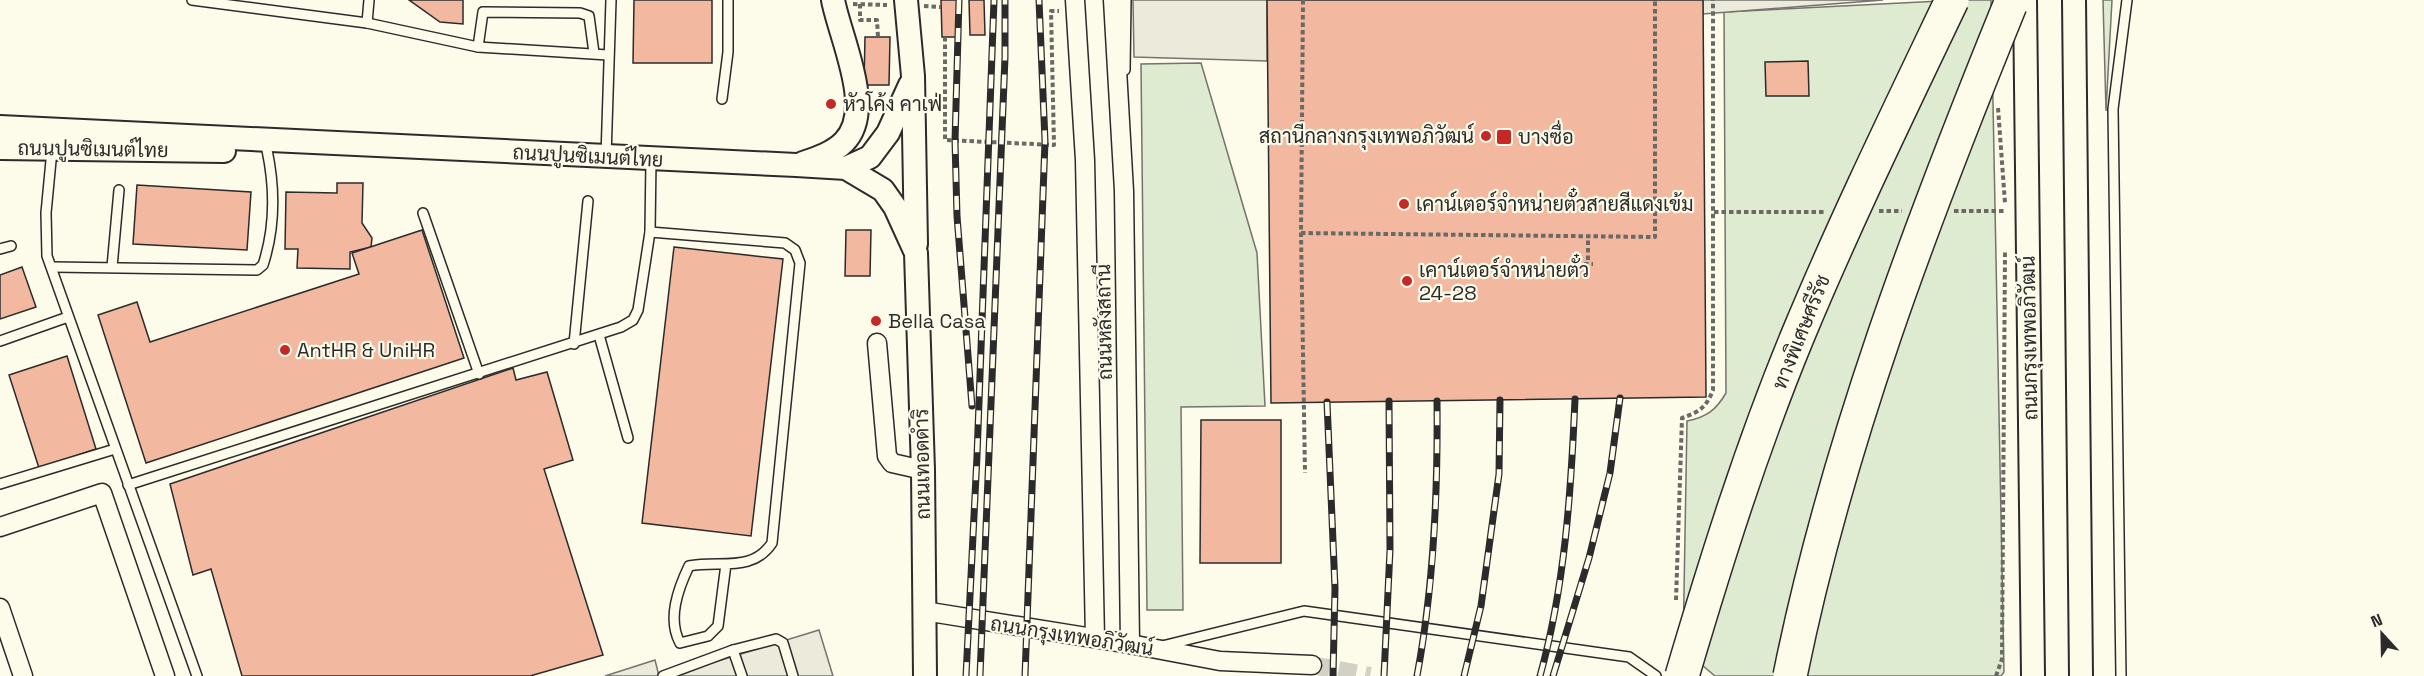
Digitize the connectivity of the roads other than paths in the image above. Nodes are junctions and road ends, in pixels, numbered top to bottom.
1 (192, 0) edge
2 (369, 0) edge
3 (611, 0) edge
4 (728, 0) edge
5 (832, 0) edge
6 (906, 0) edge
7 (1113, 0) edge
8 (1126, 0) edge
9 (1952, 0) edge
10 (2074, 0) edge
11 (2127, 0) edge
12 (2018, 3) edge
13 (1075, 5) edge
14 (367, 23) junction
15 (478, 47) junction
16 (594, 52) junction
17 (608, 55) junction
18 (914, 76) junction
19 (722, 99) dead end
20 (0, 113) edge
21 (0, 127) edge
22 (322, 143) junction
23 (0, 147) edge
24 (52, 149) junction
25 (267, 150) junction
26 (606, 157) junction
27 (651, 159) junction
28 (796, 165) junction
29 (846, 168) junction
30 (119, 190) dead end
31 (1124, 191) junction
32 (588, 201) dead end
33 (423, 213) dead end
34 (650, 232) junction
35 (11, 246) dead end
36 (0, 249) edge
37 (916, 253) junction
38 (53, 267) junction
39 (112, 267) junction
40 (68, 317) junction
41 (599, 335) junction
42 (0, 341) edge
43 (877, 343) dead end
44 (574, 344) junction
45 (479, 374) junction
46 (628, 438) dead end
47 (115, 449) junction
48 (923, 470) junction
49 (0, 484) edge
50 (129, 485) junction
51 (0, 527) edge
52 (726, 564) junction
53 (0, 608) edge
54 (924, 611) junction
55 (1095, 638) junction
56 (1130, 644) junction
57 (1151, 648) junction
58 (733, 650) junction
59 (1220, 661) junction
60 (1312, 664) tunnel mouth
61 (676, 674) edge
62 (2032, 675) edge
63 (23, 676) edge
64 (165, 676) edge
65 (197, 676) edge
66 (663, 676) edge
67 (742, 676) edge
68 (793, 676) edge
69 (925, 676) edge
70 (1251, 676) edge
71 (1656, 676) edge
72 (1682, 676) edge
73 (1790, 676) edge
74 (2081, 676) edge
75 (2121, 676) edge

1 - 14 lane
2 - 14 lane
3 - 17 lane
4 - 19 lane
5 - 28 street
6 - 18 street, ถนนเทอดดำริ
7 - 31 street, ถนนหลังสถานี
8 - 31 lane
9 - 72 highway, ทางพิเศษศรีรัช, bridge
10 - 74 street
11 - 75 lane
12 - 62 street, ถนนกรุงเทพอภิวัฒน์
12 - 73 highway, bridge
13 - 55 street, ถนนหลังสถานี
14 - 15 lane
15 - 16 lane
15 - 16 lane
16 - 17 lane
17 - 26 lane
18 - 29 street
18 - 37 street, ถนนเทอดดำริ
20 - 22 street, ถนนปูนซิเมนต์ไทย
21 - 22 street, ถนนปูนซิเมนต์ไทย
22 - 25 street, ถนนปูนซิเมนต์ไทย
22 - 26 street, ถนนปูนซิเมนต์ไทย
23 - 24 street, ถนนปูนซิเมนต์ไทย
24 - 25 street, ถนนปูนซิเมนต์ไทย
24 - 38 lane
25 - 39 lane
26 - 27 street, ถนนปูนซิเมนต์ไทย
27 - 28 street, ถนนปูนซิเมนต์ไทย
27 - 34 lane
28 - 29 street, ถนนปูนซิเมนต์ไทย
29 - 37 street, ถนนเทอดดำริ
30 - 39 lane
31 - 56 street, ถนนหลังสถานี
32 - 44 lane
33 - 45 lane
34 - 41 lane
34 - 52 lane
35 - 36 lane
37 - 48 street, ถนนเทอดดำริ
38 - 39 lane
38 - 40 lane
40 - 42 lane
40 - 47 lane
41 - 44 lane
41 - 46 lane
43 - 48 street
44 - 45 lane
45 - 50 lane
47 - 49 lane
47 - 50 lane
48 - 54 street, ถนนเทอดดำริ
50 - 65 lane
51 - 64 street
52 - 52 lane
53 - 63 street
54 - 55 street, ถนนกรุงเทพอภิวัฒน์
54 - 69 street, ถนนเทอดดำริ
55 - 56 street, ถนนกรุงเทพอภิวัฒน์
56 - 57 street, ถนนกรุงเทพอภิวัฒน์
57 - 59 street, ถนนกรุงเทพอภิวัฒน์
57 - 71 lane
58 - 61 lane
58 - 67 lane
58 - 68 lane
59 - 60 street, ถนนกรุงเทพอภิวัฒน์
59 - 70 street, ถนนกรุงเทพอภิวัฒน์
61 - 66 lane

